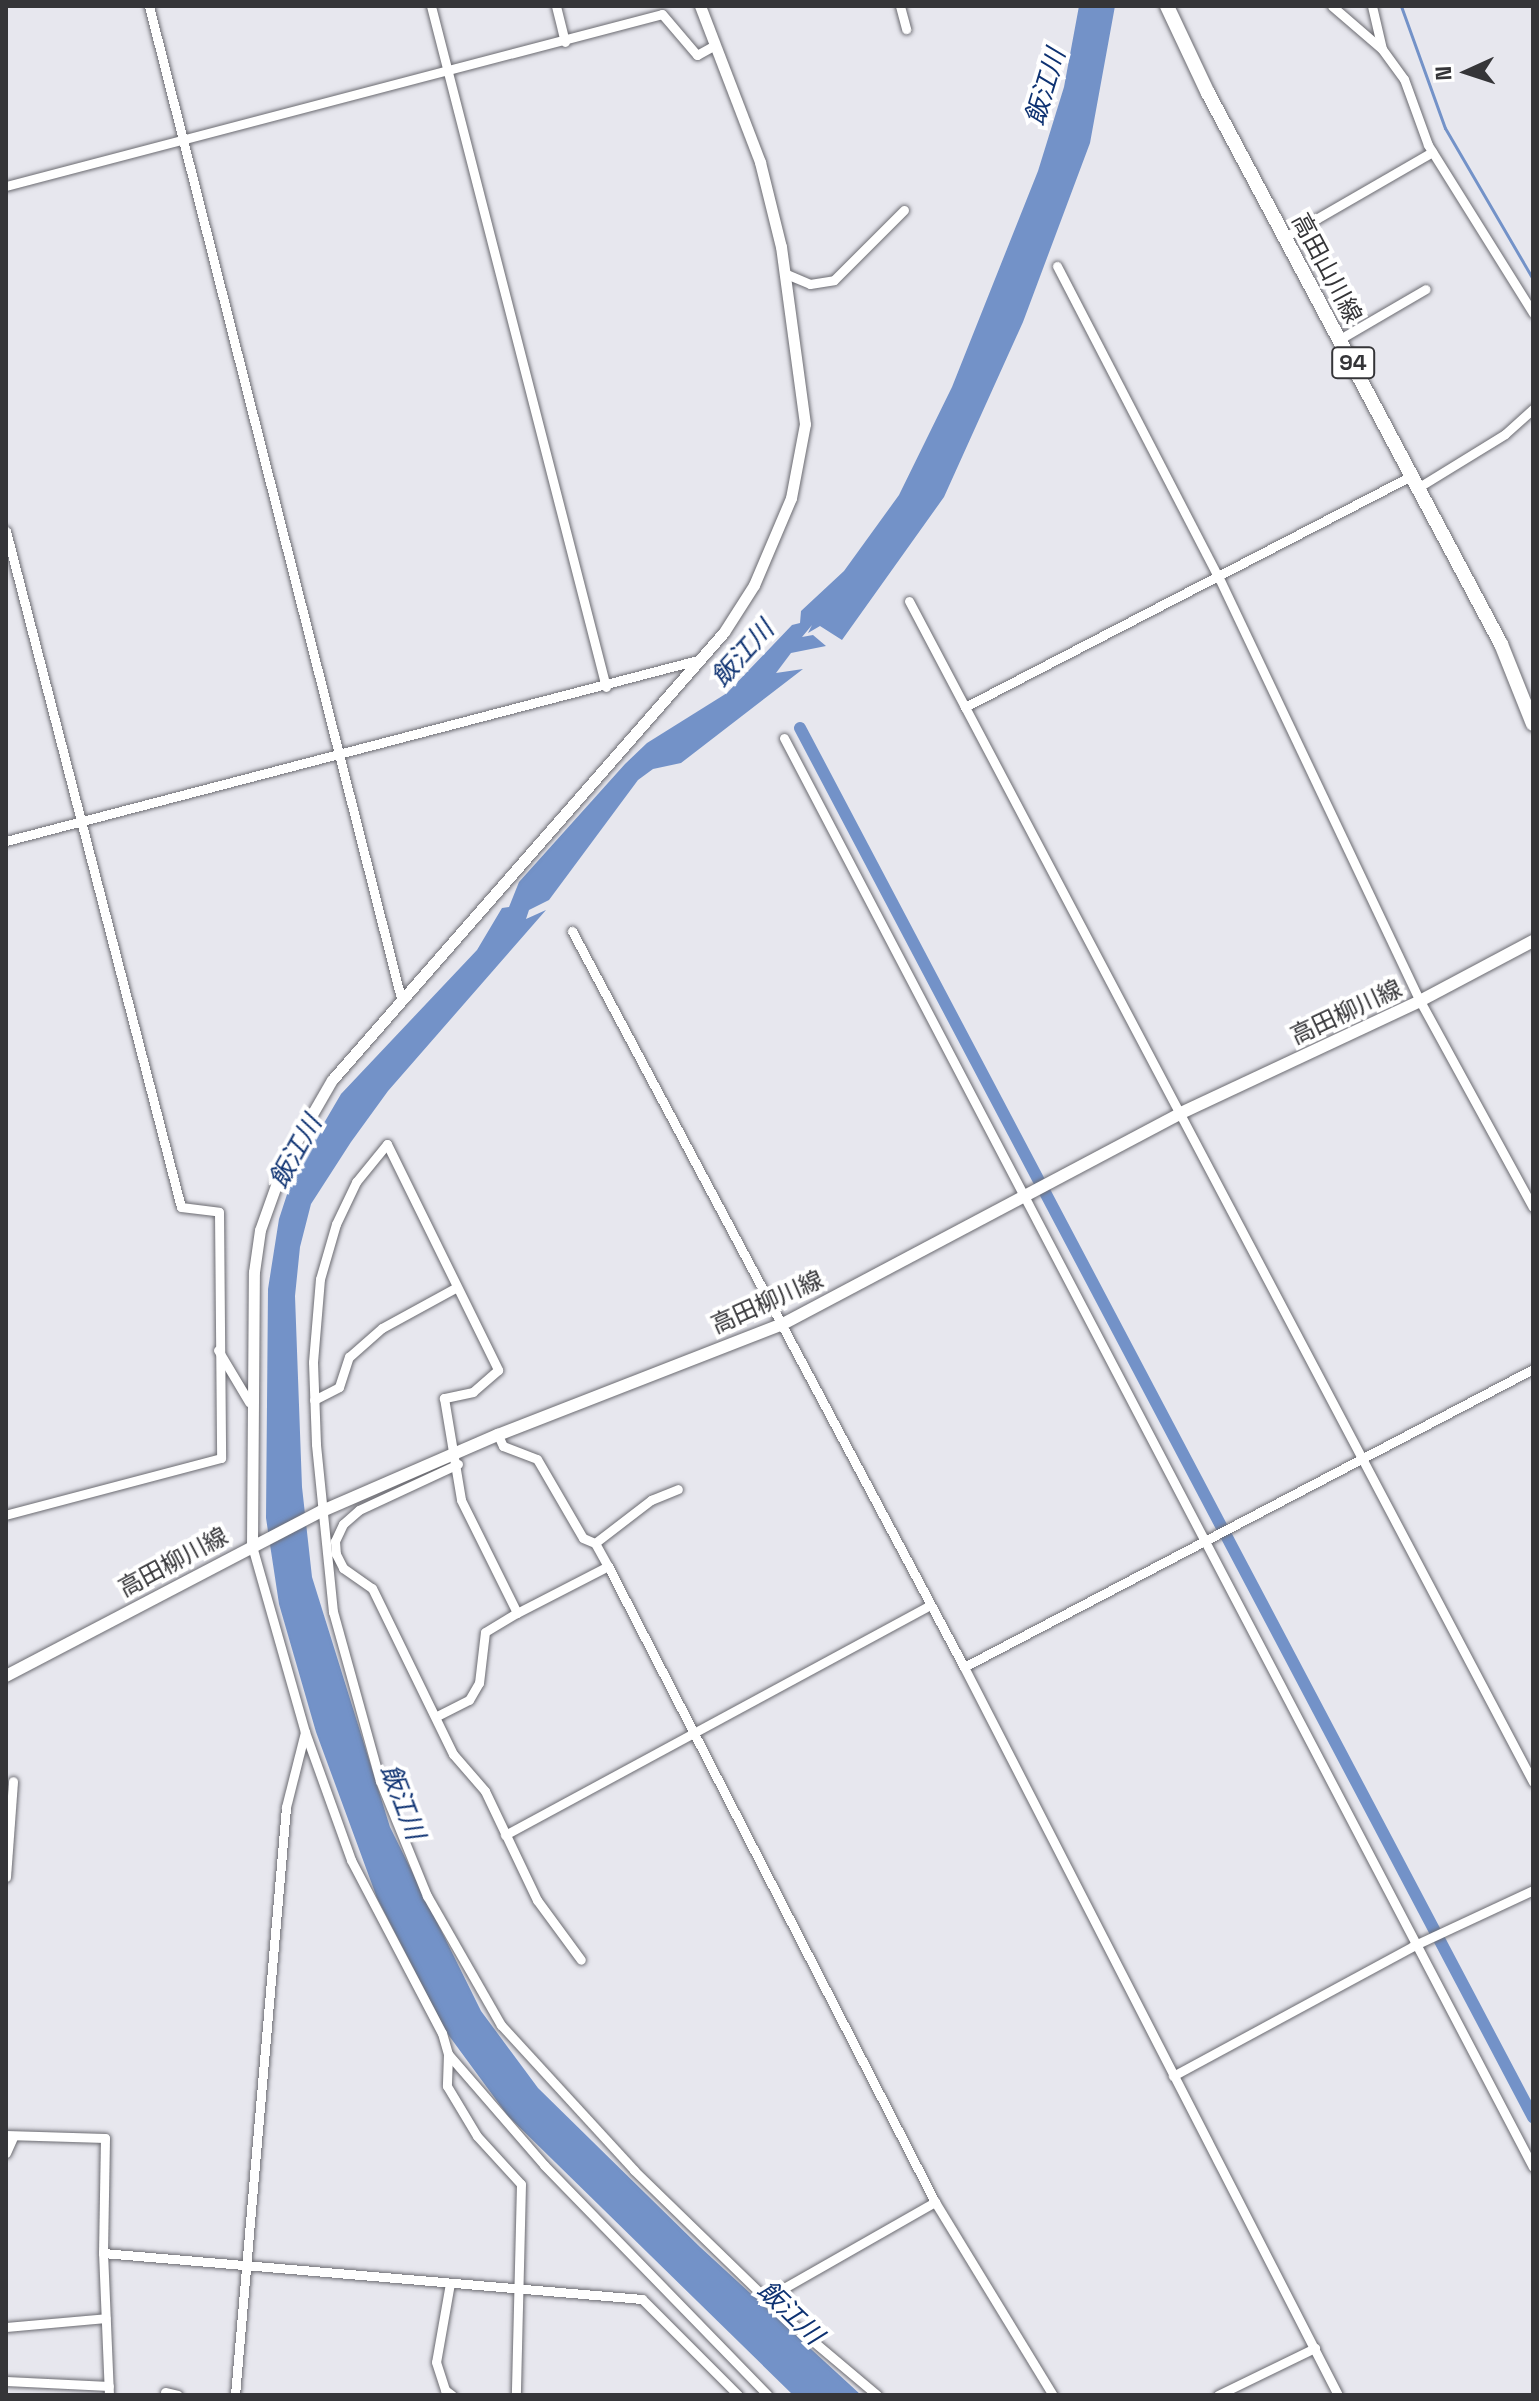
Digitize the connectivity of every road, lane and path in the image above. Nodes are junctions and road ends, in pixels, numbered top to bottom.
1 (149, 6) edge
2 (431, 6) edge
3 (556, 6) edge
4 (700, 6) edge
5 (900, 6) edge
6 (1167, 6) edge
7 (1332, 6) edge
8 (1372, 6) edge
9 (659, 10) edge
10 (906, 29) dead end
11 (565, 42) junction
12 (713, 46) junction
13 (1382, 49) junction
14 (449, 72) junction
15 (184, 140) junction
16 (1432, 152) junction
17 (6, 186) edge
18 (904, 210) dead end
19 (1285, 237) junction
20 (1057, 266) dead end
21 (784, 273) junction
22 (1426, 289) dead end
23 (1533, 313) edge
24 (1340, 339) junction
25 (1533, 409) edge
26 (1416, 481) junction
27 (6, 531) edge
28 (1219, 578) junction
29 (909, 601) dead end
30 (698, 660) junction
31 (606, 687) junction
32 (965, 707) junction
33 (1533, 724) edge
34 (784, 738) dead end
35 (343, 754) junction
36 (82, 821) junction
37 (6, 841) edge
38 (572, 931) dead end
39 (1533, 941) edge
40 (401, 998) junction
41 (1420, 1001) junction
42 (1179, 1114) junction
43 (1026, 1196) junction
44 (1533, 1207) edge
45 (457, 1287) junction
46 (783, 1324) junction
47 (216, 1348) junction
48 (1533, 1369) edge
49 (314, 1400) junction
50 (249, 1402) junction
51 (498, 1435) junction
52 (1364, 1455) junction
53 (457, 1458) junction
54 (678, 1489) dead end
55 (322, 1511) junction
56 (6, 1515) edge
57 (1205, 1539) junction
58 (595, 1543) junction
59 (255, 1544) junction
60 (608, 1566) junction
61 (930, 1605) junction
62 (517, 1613) junction
63 (964, 1667) junction
64 (6, 1676) edge
65 (437, 1716) junction
66 (305, 1732) junction
67 (691, 1733) junction
68 (13, 1781) dead end
69 (1533, 1782) edge
70 (505, 1835) junction
71 (6, 1877) edge
72 (1533, 1890) edge
73 (1418, 1944) junction
74 (581, 1960) dead end
75 (448, 2054) junction
76 (1173, 2076) junction
77 (10, 2136) edge
78 (6, 2153) edge
79 (1533, 2167) edge
80 (935, 2202) junction
81 (103, 2253) junction
82 (250, 2263) junction
83 (450, 2283) junction
84 (515, 2290) junction
85 (106, 2318) junction
86 (788, 2320) junction
87 (6, 2327) edge
88 (1315, 2348) junction
89 (6, 2381) edge
90 (109, 2390) edge
91 (165, 2392) dead end
92 (178, 2395) edge
93 (235, 2395) edge
94 (452, 2395) edge
95 (516, 2395) edge
96 (738, 2395) edge
97 (768, 2395) edge
98 (877, 2395) edge
99 (1053, 2395) edge
100 (1218, 2395) edge
101 (1338, 2395) edge

1 - 15 street
2 - 14 street
3 - 11 street
4 - 12 street
5 - 10 street
6 - 19 main road, 高田山川線 / 94
7 - 13 street
8 - 13 street
9 - 11 street
9 - 12 street
11 - 14 street
12 - 21 street
13 - 16 street
14 - 15 street
14 - 31 street
15 - 17 street
15 - 35 street
16 - 19 street
16 - 23 street
18 - 21 street
19 - 24 main road, 高田山川線 / 94
20 - 28 street
21 - 30 street
22 - 24 street
24 - 26 main road, 高田山川線 / 94
25 - 26 street
26 - 28 street
26 - 33 main road, 高田山川線 / 94
27 - 36 street
28 - 32 street
28 - 41 street
29 - 32 street
30 - 31 street
30 - 40 street
31 - 35 street
32 - 42 street
34 - 43 street
35 - 36 street
35 - 40 street
36 - 37 street
36 - 47 street
38 - 46 street
39 - 41 main road, 高田柳川線
40 - 50 street
41 - 42 main road, 高田柳川線
41 - 44 street
42 - 43 main road, 高田柳川線
42 - 52 street
43 - 46 main road, 高田柳川線
43 - 57 street
45 - 49 street
45 - 49 street
45 - 53 street
46 - 51 main road, 高田柳川線
46 - 61 street
47 - 50 street
47 - 56 street
48 - 52 street
49 - 55 street
50 - 59 street
51 - 53 main road, 高田柳川線
51 - 58 street
52 - 57 street
52 - 69 street
53 - 55 main road, 高田柳川線
53 - 62 street
53 - 65 street
54 - 58 street
55 - 59 main road, 高田柳川線
55 - 86 street
57 - 63 street
57 - 73 street
58 - 60 street
59 - 64 main road, 高田柳川線
59 - 66 street
60 - 62 street
60 - 67 street
61 - 63 street
61 - 67 street
62 - 65 street
63 - 76 street
65 - 70 street
66 - 75 street
66 - 82 street
67 - 70 street
67 - 80 street
68 - 71 street
70 - 74 street
72 - 73 street
73 - 76 street
73 - 79 street
75 - 84 street
75 - 97 street
76 - 88 street
77 - 78 street
77 - 81 street
80 - 86 street
80 - 99 street
81 - 82 street
81 - 85 street
82 - 83 street
82 - 93 street
83 - 84 street
83 - 94 street
84 - 95 street
84 - 96 street
85 - 87 street
85 - 90 street
86 - 98 street
88 - 100 street
88 - 101 street
89 - 90 street
91 - 92 street

